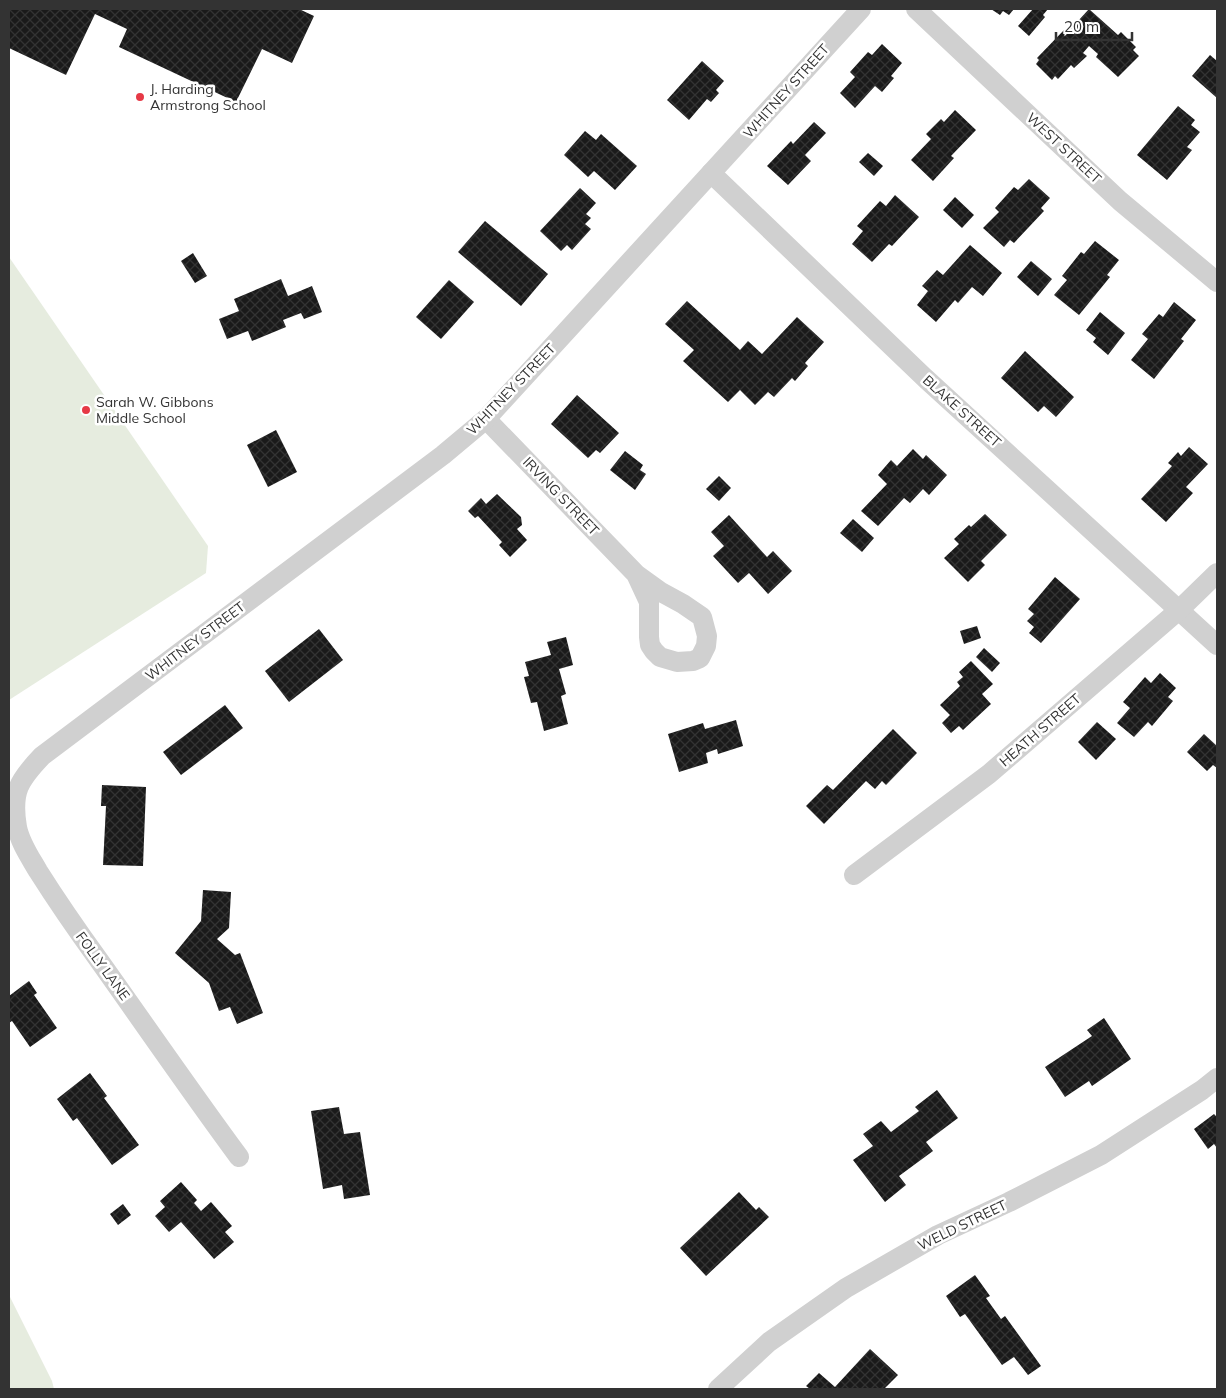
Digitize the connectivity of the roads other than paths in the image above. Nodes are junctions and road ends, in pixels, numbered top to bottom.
1 (861, 9) edge
2 (916, 9) edge
3 (711, 173) junction
4 (1217, 282) edge
5 (486, 418) junction
6 (1217, 573) edge
7 (636, 574) junction
8 (1179, 610) junction
9 (1217, 645) edge
10 (35, 763) joint
11 (854, 875) dead end
12 (1217, 1078) edge
13 (239, 1157) dead end
14 (718, 1389) edge

1 - 3 street, WHITNEY STREET
2 - 4 street, WEST STREET
3 - 5 street, WHITNEY STREET
3 - 8 street, BLAKE STREET
5 - 7 street, IRVING STREET
5 - 10 street, WHITNEY STREET
6 - 8 street, HEATH STREET
7 - 7 street, IRVING STREET
8 - 9 street, BLAKE STREET
8 - 11 street, HEATH STREET
10 - 13 street, FOLLY LANE
12 - 14 street, WELD STREET

